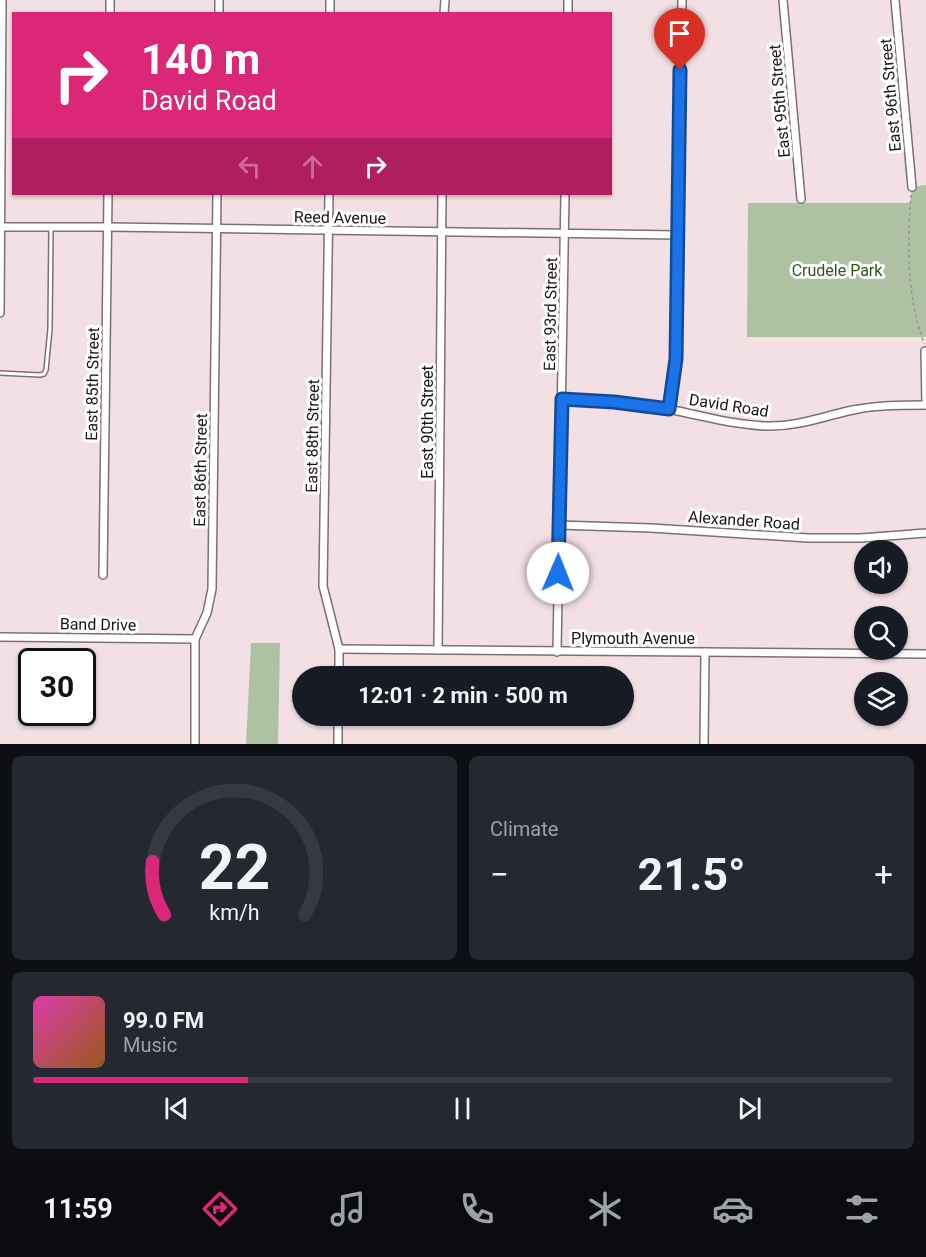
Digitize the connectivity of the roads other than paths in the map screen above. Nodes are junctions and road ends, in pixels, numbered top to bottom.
1 (3, 0) edge
2 (682, 0) edge
3 (783, 0) edge
4 (895, 0) edge
5 (912, 187) road end
6 (108, 195) edge
7 (217, 195) edge
8 (329, 195) edge
9 (442, 195) edge
10 (565, 195) edge
11 (801, 199) dead end
12 (1, 227) edge
13 (51, 227) junction
14 (107, 227) junction
15 (217, 229) junction
16 (328, 231) junction
17 (442, 232) junction
18 (564, 233) junction
19 (678, 235) junction
20 (0, 243) edge
21 (0, 313) edge
22 (925, 351) edge
23 (0, 373) edge
24 (562, 399) junction
25 (926, 405) edge
26 (669, 409) junction
27 (560, 525) junction
28 (926, 533) edge
29 (103, 575) dead end
30 (0, 637) edge
31 (195, 639) junction
32 (339, 649) junction
33 (438, 650) junction
34 (557, 651) junction
35 (705, 652) junction
36 (926, 654) edge
37 (339, 666) edge
38 (338, 726) edge
39 (195, 744) edge
40 (338, 744) edge
41 (704, 744) edge

1 - 12 street
2 - 19 street
3 - 11 street, East 95th Street
4 - 5 street, East 96th Street
6 - 14 street, East 85th Street
7 - 15 street, East 86th Street
8 - 16 street, East 88th Street
9 - 17 street, East 90th Street
10 - 18 street, East 93rd Street
12 - 13 street, Reed Avenue
12 - 20 street
13 - 14 street, Reed Avenue
13 - 23 lane
14 - 15 street, Reed Avenue
14 - 29 street, East 85th Street
15 - 16 street, Reed Avenue
15 - 31 street, East 86th Street
16 - 17 street, Reed Avenue
16 - 32 street, East 88th Street
17 - 18 street, Reed Avenue
17 - 33 street, East 90th Street
18 - 19 street, Reed Avenue
18 - 24 street, East 93rd Street
19 - 26 street
20 - 21 street
22 - 25 street
24 - 26 street, David Road
24 - 27 street, East 93rd Street
25 - 26 street, David Road
27 - 28 street, Alexander Road
27 - 34 street, East 93rd Street
30 - 31 street, Band Drive
31 - 39 street, East 86th Street
32 - 33 street, Plymouth Avenue
32 - 37 street, East 88th Street
33 - 34 street, Plymouth Avenue
34 - 35 street, Plymouth Avenue
35 - 36 street, Plymouth Avenue
35 - 41 street
38 - 40 street

